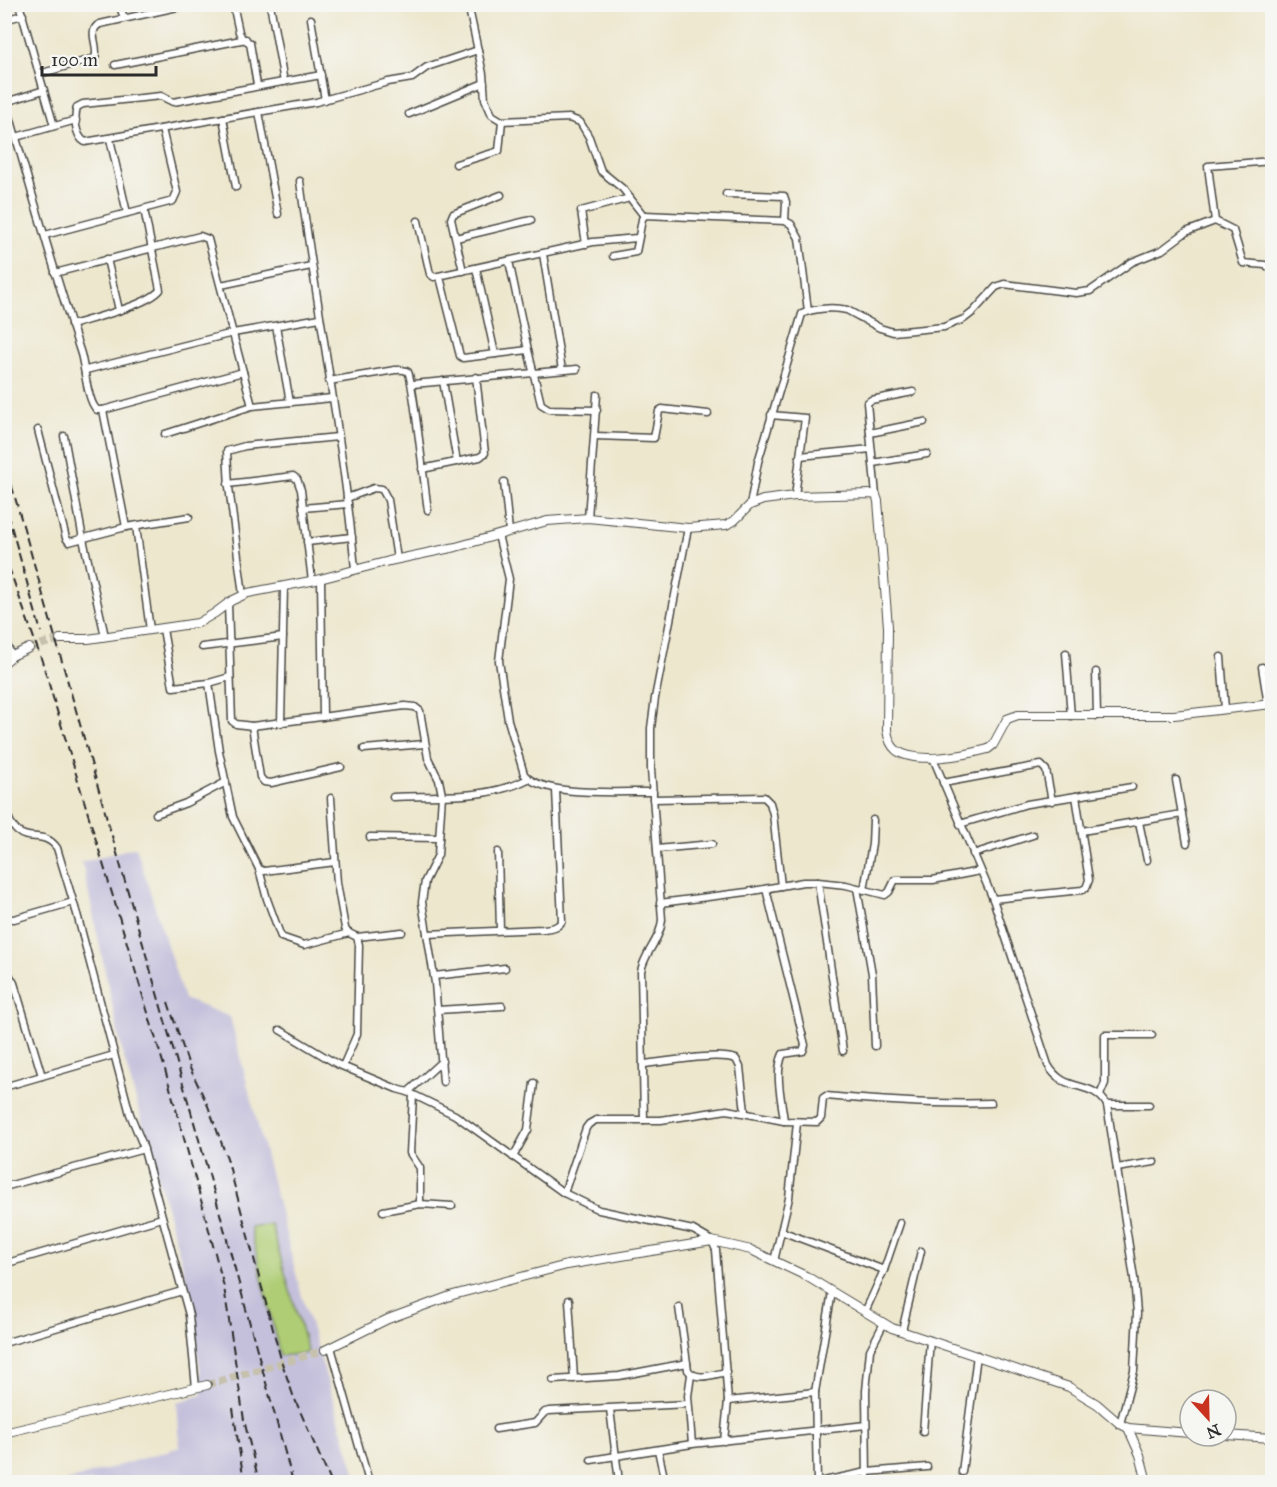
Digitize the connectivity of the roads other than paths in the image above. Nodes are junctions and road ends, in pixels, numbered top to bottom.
1 (19, 4) edge
2 (119, 4) edge
3 (191, 4) edge
4 (233, 4) edge
5 (270, 4) edge
6 (468, 4) edge
7 (23, 15) junction
8 (124, 18) junction
9 (311, 19) dead end
10 (4, 20) edge
11 (246, 39) junction
12 (478, 50) junction
13 (115, 65) dead end
14 (39, 74) junction
15 (321, 75) junction
16 (284, 82) junction
17 (484, 82) junction
18 (258, 86) junction
19 (44, 90) junction
20 (5, 98) edge
21 (325, 100) junction
22 (259, 112) junction
23 (409, 114) dead end
24 (224, 118) junction
25 (76, 120) junction
26 (502, 121) junction
27 (54, 126) junction
28 (162, 129) junction
29 (16, 137) junction
30 (110, 139) junction
31 (1272, 161) edge
32 (456, 164) dead end
33 (300, 181) dead end
34 (236, 188) dead end
35 (726, 194) dead end
36 (501, 195) dead end
37 (630, 198) junction
38 (144, 209) junction
39 (127, 213) junction
40 (278, 214) dead end
41 (644, 216) junction
42 (531, 220) dead end
43 (418, 221) dead end
44 (785, 221) junction
45 (1215, 221) junction
46 (45, 235) junction
47 (639, 237) junction
48 (456, 238) junction
49 (586, 244) junction
50 (151, 248) junction
51 (543, 254) junction
52 (613, 256) dead end
53 (107, 260) junction
54 (509, 261) junction
55 (311, 266) junction
56 (476, 268) junction
57 (1272, 269) edge
58 (463, 271) junction
59 (55, 273) junction
60 (440, 277) junction
61 (221, 285) junction
62 (119, 310) junction
63 (808, 311) junction
64 (320, 318) junction
65 (71, 325) junction
66 (276, 326) junction
67 (233, 333) junction
68 (528, 350) junction
69 (495, 354) junction
70 (577, 369) dead end
71 (86, 370) junction
72 (562, 370) junction
73 (533, 371) junction
74 (243, 372) junction
75 (476, 377) junction
76 (329, 381) junction
77 (443, 381) junction
78 (413, 384) junction
79 (914, 392) dead end
80 (597, 394) dead end
81 (332, 398) junction
82 (290, 402) junction
83 (252, 406) junction
84 (103, 410) junction
85 (597, 410) junction
86 (708, 414) dead end
87 (771, 415) junction
88 (924, 422) dead end
89 (38, 430) dead end
90 (870, 433) junction
91 (165, 434) dead end
92 (64, 436) dead end
93 (595, 436) junction
94 (338, 437) junction
95 (871, 449) junction
96 (927, 454) dead end
97 (800, 456) junction
98 (457, 462) junction
99 (873, 463) junction
100 (422, 469) junction
101 (504, 482) dead end
102 (228, 484) junction
103 (795, 495) junction
104 (876, 495) junction
105 (348, 501) junction
106 (750, 505) junction
107 (303, 508) junction
108 (428, 510) dead end
109 (189, 517) dead end
110 (588, 518) junction
111 (136, 526) junction
112 (126, 527) junction
113 (688, 528) junction
114 (509, 531) junction
115 (498, 535) junction
116 (352, 537) junction
117 (83, 539) junction
118 (307, 542) junction
119 (397, 559) junction
120 (355, 569) junction
121 (317, 580) junction
122 (284, 587) junction
123 (243, 595) junction
124 (228, 604) junction
125 (163, 629) junction
126 (150, 630) junction
127 (105, 636) junction
128 (283, 637) junction
129 (4, 639) edge
130 (60, 639) tunnel mouth
131 (229, 642) junction
132 (202, 647) dead end
133 (29, 648) tunnel mouth
134 (1066, 653) dead end
135 (12, 656) junction
136 (1221, 657) dead end
137 (4, 663) edge
138 (1262, 667) dead end
139 (1096, 672) dead end
140 (230, 677) junction
141 (209, 682) junction
142 (1270, 704) edge
143 (1225, 710) junction
144 (1071, 716) junction
145 (1097, 716) junction
146 (323, 717) junction
147 (280, 723) junction
148 (252, 726) junction
149 (425, 744) junction
150 (364, 749) dead end
151 (933, 758) junction
152 (341, 767) dead end
153 (528, 779) junction
154 (1176, 780) dead end
155 (226, 782) junction
156 (943, 783) junction
157 (1132, 787) dead end
158 (556, 790) junction
159 (442, 795) junction
160 (653, 795) junction
161 (1076, 796) junction
162 (393, 797) dead end
163 (331, 798) dead end
164 (4, 801) edge
165 (1052, 801) junction
166 (156, 814) dead end
167 (1182, 814) junction
168 (873, 820) dead end
169 (8, 822) edge
170 (1139, 822) junction
171 (960, 824) junction
172 (1082, 831) junction
173 (1033, 835) dead end
174 (370, 837) dead end
175 (439, 838) junction
176 (1186, 843) dead end
177 (712, 844) dead end
178 (657, 849) junction
179 (498, 852) dead end
180 (973, 854) junction
181 (1147, 860) dead end
182 (335, 862) junction
183 (260, 869) junction
184 (980, 871) junction
185 (818, 882) junction
186 (781, 886) junction
187 (766, 889) junction
188 (860, 889) junction
189 (993, 899) junction
190 (73, 902) junction
191 (660, 903) junction
192 (4, 918) edge
193 (500, 930) junction
194 (402, 932) dead end
195 (350, 933) junction
196 (427, 934) junction
197 (357, 937) junction
198 (4, 966) edge
199 (506, 968) dead end
200 (434, 976) junction
201 (502, 1006) dead end
202 (438, 1010) junction
203 (280, 1030) dead end
204 (1152, 1035) dead end
205 (875, 1046) dead end
206 (843, 1051) dead end
207 (114, 1055) junction
208 (442, 1061) junction
209 (643, 1064) junction
210 (343, 1066) junction
211 (42, 1076) junction
212 (443, 1082) dead end
213 (534, 1083) dead end
214 (4, 1087) edge
215 (410, 1093) junction
216 (1100, 1095) junction
217 (991, 1103) dead end
218 (1107, 1105) junction
219 (1149, 1105) dead end
220 (745, 1112) junction
221 (644, 1120) junction
222 (784, 1121) junction
223 (797, 1123) junction
224 (144, 1149) junction
225 (513, 1157) junction
226 (1154, 1162) dead end
227 (1117, 1168) junction
228 (4, 1187) edge
229 (564, 1193) junction
230 (420, 1204) junction
231 (452, 1206) dead end
232 (383, 1211) dead end
233 (162, 1218) junction
234 (900, 1223) dead end
235 (781, 1231) junction
236 (712, 1241) junction
237 (921, 1251) dead end
238 (774, 1261) junction
239 (4, 1264) edge
240 (884, 1270) junction
241 (182, 1291) junction
242 (832, 1292) junction
243 (569, 1300) dead end
244 (679, 1307) dead end
245 (865, 1312) junction
246 (884, 1323) junction
247 (902, 1331) junction
248 (930, 1340) junction
249 (4, 1343) edge
250 (328, 1349) joint
251 (977, 1355) junction
252 (687, 1363) junction
253 (726, 1372) junction
254 (691, 1375) junction
255 (574, 1379) junction
256 (553, 1380) dead end
257 (207, 1385) tunnel mouth
258 (196, 1388) junction
259 (815, 1392) junction
260 (728, 1401) junction
261 (688, 1404) junction
262 (610, 1409) junction
263 (866, 1425) junction
264 (1124, 1426) junction
265 (496, 1429) dead end
266 (815, 1431) junction
267 (923, 1432) dead end
268 (1178, 1432) edge
269 (4, 1433) edge
270 (1238, 1436) edge
271 (1272, 1438) edge
272 (724, 1442) junction
273 (692, 1444) junction
274 (658, 1450) junction
275 (615, 1458) junction
276 (591, 1460) dead end
277 (927, 1467) dead end
278 (867, 1472) junction
279 (962, 1472) dead end
280 (369, 1482) edge
281 (619, 1482) edge
282 (665, 1482) edge
283 (818, 1482) edge
284 (867, 1482) edge
285 (1147, 1482) edge

1 - 7 street
2 - 8 street
3 - 8 street
4 - 11 street
5 - 16 street
6 - 12 street
7 - 10 street
7 - 14 street
8 - 14 street
9 - 15 street
11 - 13 street
11 - 18 street
12 - 17 street
12 - 21 street
14 - 19 street
15 - 16 street
15 - 21 street
16 - 18 street
17 - 23 street
17 - 26 street
18 - 25 street
19 - 20 street
19 - 27 street
20 - 29 street
21 - 22 street
22 - 24 street
22 - 40 street
24 - 28 street
24 - 34 street
25 - 27 street
25 - 30 street
26 - 32 street
26 - 37 street
27 - 29 street
28 - 30 street
28 - 38 street
29 - 46 street
30 - 39 street
31 - 45 street
33 - 55 street
35 - 44 street
36 - 48 street
37 - 41 street
37 - 49 street
38 - 39 street
38 - 50 street
39 - 46 street
41 - 44 street
41 - 47 street
42 - 48 street
43 - 60 street
44 - 63 street
45 - 57 street
45 - 63 street
46 - 59 street
47 - 49 street
47 - 52 street
48 - 58 street
49 - 51 street
50 - 53 street
50 - 61 street
50 - 62 street
51 - 54 street
51 - 72 street
53 - 59 street
53 - 62 street
54 - 56 street
54 - 68 street
55 - 61 street
55 - 64 street
56 - 58 street
56 - 69 street
58 - 60 street
59 - 65 street
60 - 69 street
61 - 67 street
62 - 65 street
63 - 87 street
64 - 66 street
64 - 76 street
65 - 71 street
66 - 67 street
66 - 82 street
67 - 71 street
67 - 74 street
68 - 69 street
68 - 73 street
70 - 72 street
71 - 84 street
72 - 73 street
73 - 75 street
73 - 85 street
74 - 83 street
74 - 84 street
75 - 77 street
75 - 98 street
76 - 78 street
76 - 81 street
77 - 78 street
77 - 98 street
78 - 100 street
79 - 90 street
80 - 85 street
81 - 82 street
81 - 94 street
82 - 83 street
83 - 91 street
84 - 112 street
85 - 93 street
86 - 93 street
87 - 97 street
87 - 106 street
88 - 90 street
89 - 117 street
90 - 95 street
92 - 117 street
93 - 110 street
94 - 102 street
94 - 105 street
95 - 97 street
95 - 99 street
96 - 99 street
97 - 103 street
98 - 100 street
99 - 104 street
100 - 108 street
101 - 114 street
102 - 107 street
102 - 123 street
103 - 104 street
103 - 106 street
104 - 151 street
105 - 107 street
105 - 116 street
105 - 119 street
106 - 113 street
107 - 118 street
109 - 111 street
110 - 113 street
110 - 114 street
111 - 112 street
111 - 126 street
112 - 117 street
113 - 160 street
114 - 115 street
115 - 119 street
115 - 153 street
116 - 118 street
116 - 120 street
117 - 127 street
118 - 121 street
119 - 120 street
120 - 121 street
121 - 122 street
121 - 146 street
122 - 123 street
122 - 128 street
123 - 124 street
124 - 125 street
124 - 131 street
125 - 126 street
125 - 141 street
126 - 127 street
127 - 130 street
128 - 131 street
128 - 147 street
129 - 135 street
131 - 132 street
131 - 140 street
133 - 135 street
134 - 144 street
135 - 137 street
136 - 143 street
138 - 142 street
139 - 145 street
140 - 141 street
140 - 148 street
141 - 155 street
142 - 143 street
143 - 145 street
144 - 145 street
144 - 151 street
146 - 147 street
146 - 149 street
147 - 148 street
148 - 152 street
149 - 150 street
149 - 159 street
151 - 156 street
153 - 158 street
153 - 159 street
154 - 167 street
155 - 166 street
155 - 183 street
156 - 165 street
156 - 171 street
157 - 161 street
158 - 160 street
158 - 193 street
159 - 162 street
159 - 175 street
160 - 178 street
160 - 186 street
161 - 165 street
161 - 172 street
163 - 182 street
164 - 169 street
165 - 171 street
167 - 170 street
167 - 176 street
168 - 188 street
169 - 190 street
170 - 172 street
170 - 181 street
171 - 180 street
172 - 189 street
173 - 180 street
174 - 175 street
175 - 196 street
177 - 178 street
178 - 191 street
179 - 193 street
180 - 184 street
182 - 183 street
182 - 195 street
183 - 195 street
184 - 188 street
184 - 189 street
185 - 186 street
185 - 188 street
185 - 206 street
186 - 187 street
187 - 191 street
187 - 222 street
188 - 205 street
189 - 216 street
190 - 192 street
190 - 207 street
191 - 209 street
193 - 196 street
194 - 197 street
195 - 197 street
196 - 200 street
197 - 210 street
198 - 211 street
199 - 200 street
200 - 202 street
201 - 202 street
202 - 208 street
203 - 210 street
204 - 216 street
207 - 211 street
207 - 224 street
208 - 212 street
208 - 215 street
209 - 220 street
209 - 221 street
210 - 215 street
211 - 214 street
213 - 225 street
215 - 225 street
215 - 230 street
216 - 218 street
217 - 223 street
218 - 219 street
218 - 227 street
220 - 221 street
220 - 222 street
221 - 229 street
222 - 223 street
223 - 235 street
224 - 228 street
224 - 233 street
225 - 229 street
226 - 227 street
227 - 264 street
229 - 236 street
230 - 231 street
230 - 232 street
233 - 239 street
233 - 241 street
234 - 240 street
235 - 238 street
235 - 240 street
236 - 238 street
236 - 250 street
236 - 253 street
237 - 247 street
238 - 242 street
240 - 245 street
241 - 249 street
241 - 258 street
242 - 245 street
242 - 259 street
243 - 255 street
244 - 252 street
245 - 246 street
246 - 247 street
246 - 263 street
247 - 248 street
248 - 251 street
248 - 267 street
250 - 280 street
251 - 264 street
251 - 279 street
252 - 254 street
252 - 255 street
253 - 254 street
253 - 260 street
254 - 261 street
255 - 256 street
257 - 258 street
258 - 269 street
259 - 260 street
259 - 266 street
260 - 272 street
261 - 262 street
261 - 273 street
262 - 265 street
262 - 275 street
263 - 266 street
263 - 278 street
264 - 268 street
264 - 285 street
266 - 272 street
266 - 283 street
270 - 271 street
272 - 273 street
273 - 274 street
274 - 275 street
274 - 282 street
275 - 276 street
275 - 281 street
277 - 278 street
278 - 283 street
278 - 284 street

